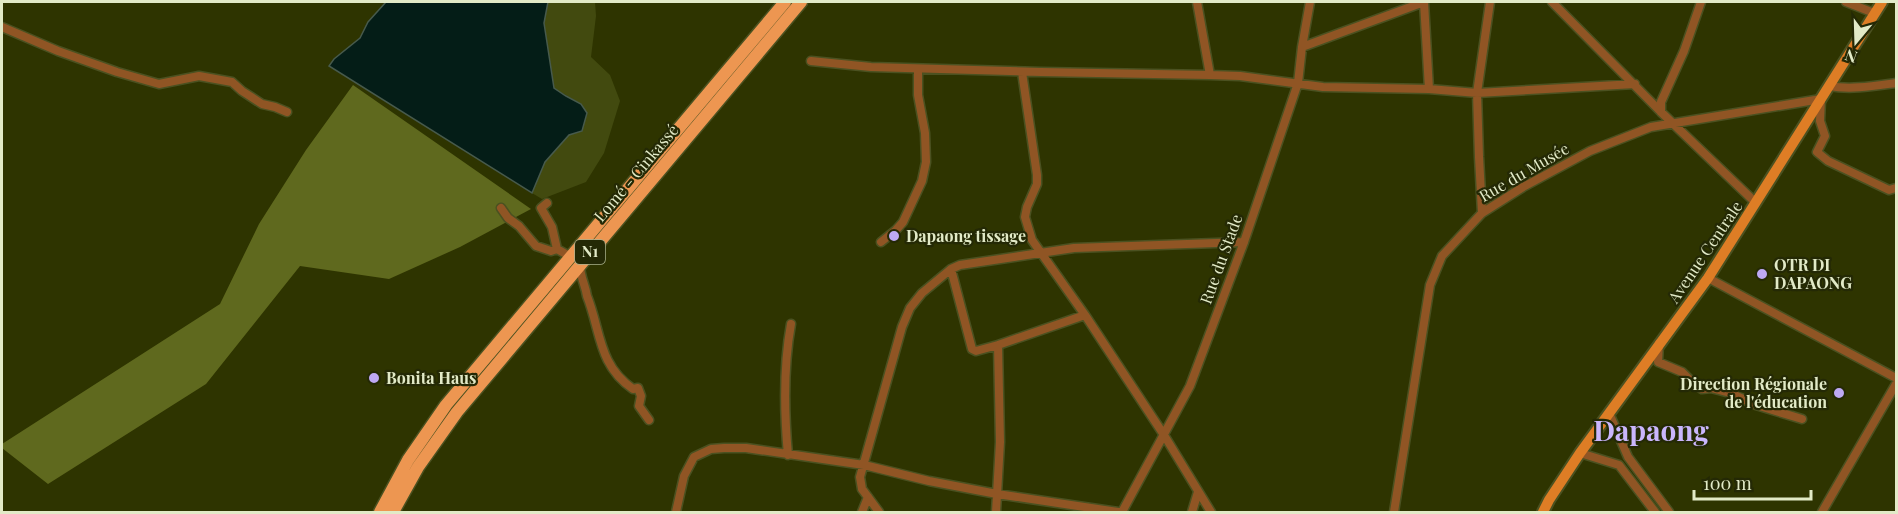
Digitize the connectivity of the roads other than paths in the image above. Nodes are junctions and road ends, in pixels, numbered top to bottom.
1 (785, 2) edge
2 (801, 2) edge
3 (1197, 2) edge
4 (1310, 2) edge
5 (1424, 2) edge
6 (1490, 2) edge
7 (1552, 2) edge
8 (1701, 2) edge
9 (1846, 2) edge
10 (1882, 2) edge
11 (1874, 13) junction
12 (2, 27) edge
13 (1302, 47) junction
14 (811, 61) dead end
15 (918, 69) junction
16 (1022, 72) junction
17 (1210, 75) junction
18 (1298, 83) junction
19 (1896, 83) edge
20 (1635, 84) junction
21 (1829, 86) junction
22 (1429, 89) junction
23 (1477, 93) junction
24 (1821, 99) junction
25 (287, 112) dead end
26 (1661, 112) junction
27 (1672, 122) junction
28 (1896, 188) edge
29 (547, 203) dead end
30 (1756, 203) junction
31 (501, 208) dead end
32 (1482, 213) junction
33 (881, 242) dead end
34 (1244, 242) junction
35 (557, 249) junction
36 (1042, 252) junction
37 (576, 260) junction
38 (951, 268) junction
39 (1708, 278) junction
40 (1085, 315) junction
41 (791, 324) dead end
42 (1659, 343) junction
43 (998, 345) junction
44 (1896, 378) edge
45 (1896, 384) edge
46 (1609, 413) junction
47 (1802, 419) dead end
48 (649, 420) dead end
49 (1164, 435) junction
50 (1580, 453) junction
51 (788, 455) junction
52 (864, 465) junction
53 (1198, 492) junction
54 (997, 494) junction
55 (868, 497) junction
56 (677, 512) edge
57 (380, 513) edge
58 (393, 513) edge
59 (862, 513) edge
60 (879, 513) edge
61 (996, 513) edge
62 (1120, 513) edge
63 (1192, 513) edge
64 (1212, 513) edge
65 (1394, 513) edge
66 (1543, 513) edge
67 (1655, 513) edge
68 (1669, 513) edge
69 (1822, 513) edge

1 - 37 highway, Lomé - Cinkassé / N1
2 - 37 highway, Lomé - Cinkassé / N1
3 - 17 street
4 - 13 street, Rue du Stade
5 - 13 street
5 - 22 street
6 - 23 street
7 - 20 street
8 - 26 street
9 - 11 street
10 - 11 main road, Avenue Centrale
11 - 21 main road, Avenue Centrale
12 - 25 street
13 - 18 street, Rue du Stade
14 - 15 street
15 - 16 street
15 - 33 street
16 - 17 street
16 - 36 street
17 - 18 street
18 - 22 street
18 - 34 street, Rue du Stade
19 - 21 street
20 - 23 street
20 - 26 street
21 - 24 main road, Avenue Centrale
22 - 23 street
23 - 32 street
24 - 27 street, Rue du Musée
24 - 28 street
24 - 30 main road, Avenue Centrale
26 - 27 street
27 - 30 street
27 - 32 street, Rue du Musée
29 - 35 street
30 - 39 main road, Avenue Centrale
31 - 35 street
32 - 65 street, Rue du Musée
34 - 36 street
34 - 49 street, Rue du Stade
35 - 37 street
36 - 38 street
36 - 40 street
37 - 48 street
37 - 57 highway, Lomé - Cinkassé / N1
37 - 58 highway, Lomé - Cinkassé / N1
38 - 43 street
38 - 52 street
39 - 42 main road, Avenue Centrale
39 - 44 street
40 - 43 street
40 - 49 street
41 - 51 street
42 - 46 main road, Avenue Centrale
42 - 47 street
43 - 54 street
45 - 69 street
46 - 50 main road, Avenue Centrale
46 - 68 street
49 - 53 street
49 - 62 street, Rue du Stade
50 - 66 main road, Avenue Centrale
50 - 67 street
51 - 52 street
51 - 56 street
52 - 54 street
52 - 55 street
53 - 63 street
53 - 64 street
54 - 61 street
54 - 62 street
55 - 59 street
55 - 60 street

